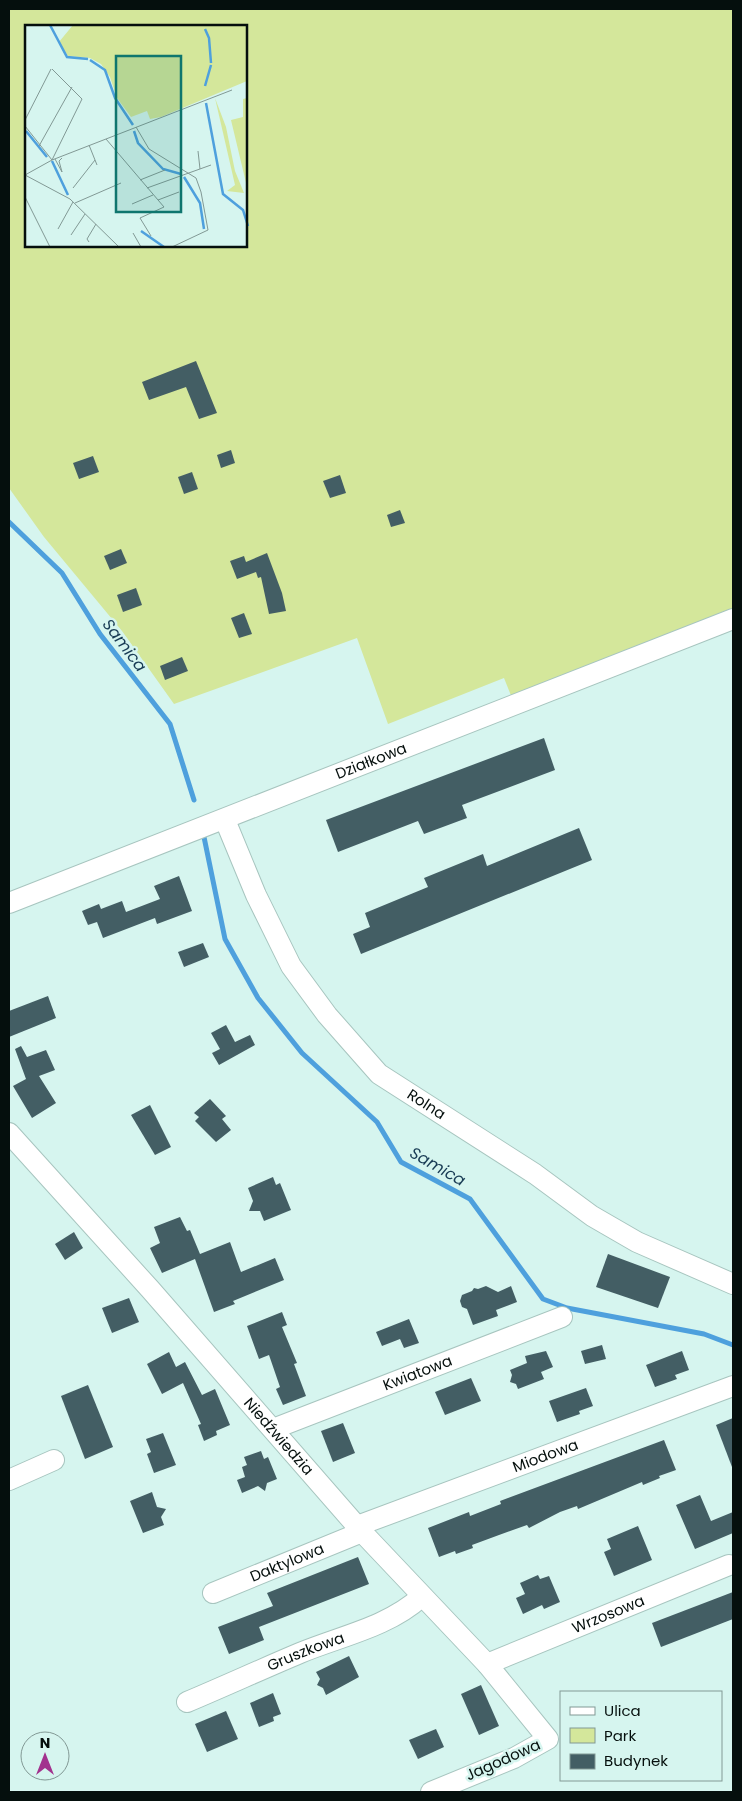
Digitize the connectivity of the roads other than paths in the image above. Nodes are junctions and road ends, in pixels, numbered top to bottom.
1 (733, 619) edge
2 (225, 820) junction
3 (9, 903) edge
4 (9, 1134) edge
5 (733, 1284) edge
6 (562, 1317) dead end
7 (733, 1386) edge
8 (274, 1430) junction
9 (54, 1460) dead end
10 (9, 1480) edge
11 (360, 1529) junction
12 (729, 1565) dead end
13 (213, 1592) dead end
14 (421, 1597) junction
15 (487, 1664) junction
16 (187, 1702) dead end
17 (548, 1739) joint
18 (431, 1792) edge

1 - 2 street, Działkowa
2 - 3 street, Działkowa
2 - 5 street, Rolna
4 - 8 street, Niedźwiedzia
6 - 8 street, Kwiatowa
7 - 11 street, Miodowa
8 - 11 street, Niedźwiedzia
9 - 10 street
11 - 13 street, Daktylowa
11 - 14 street, Niedźwiedzia
12 - 15 street, Wrzosowa
14 - 15 street, Niedźwiedzia
14 - 16 street, Gruszkowa
15 - 17 street, Niedźwiedzia
17 - 18 street, Jagodowa

